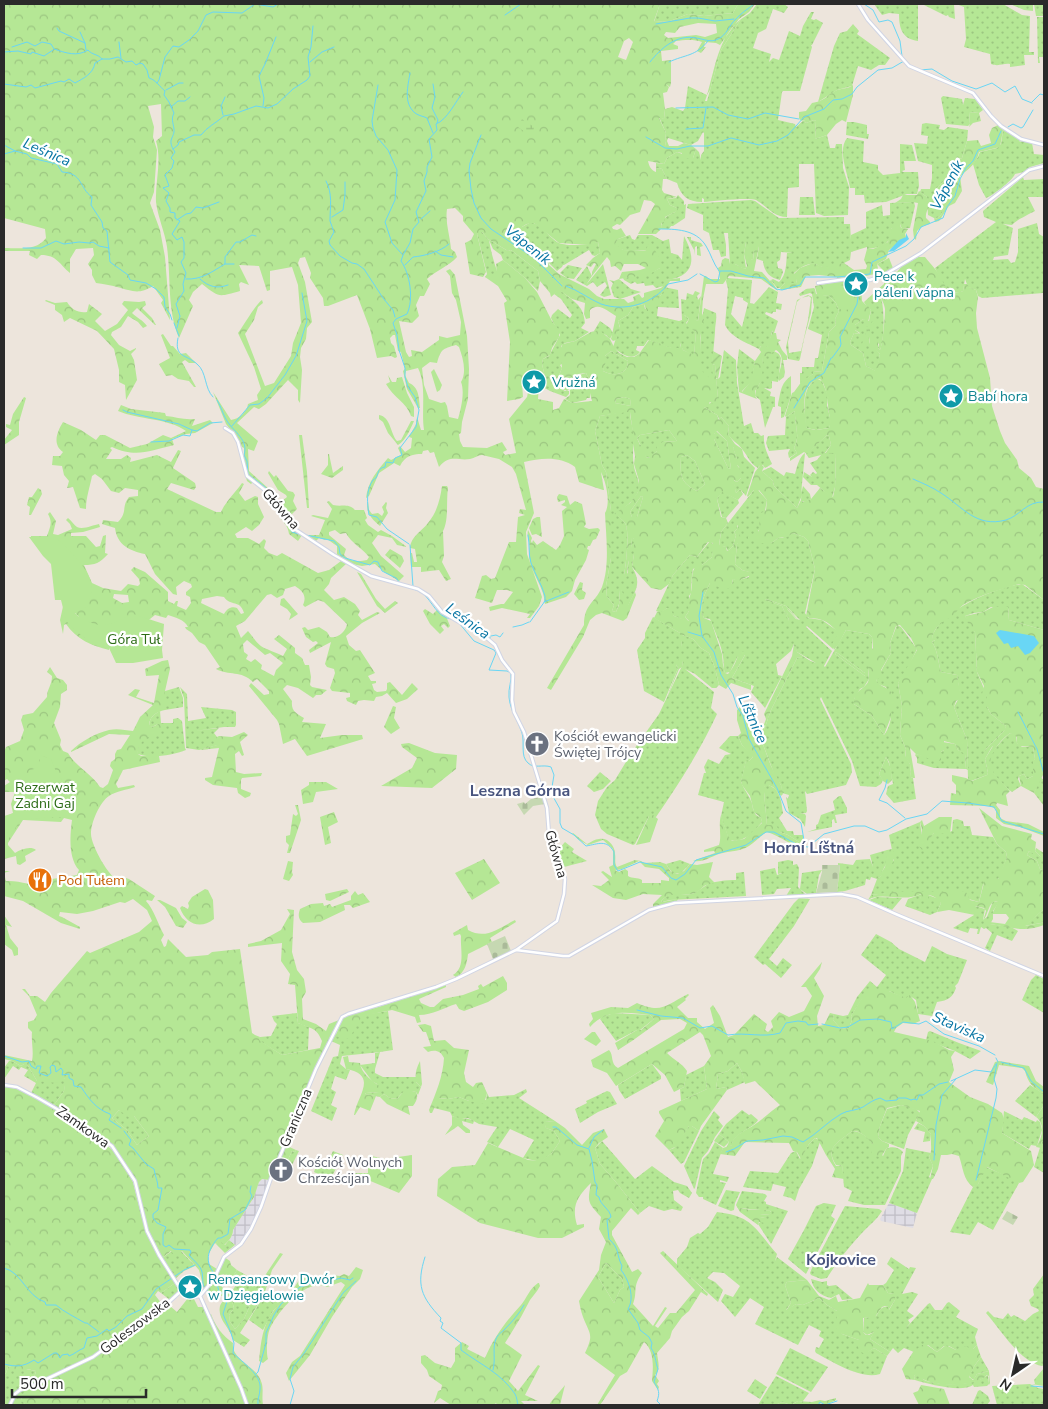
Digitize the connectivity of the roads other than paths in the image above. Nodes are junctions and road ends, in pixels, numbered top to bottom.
1 (858, 4) edge
2 (1044, 145) edge
3 (1044, 166) edge
4 (818, 283) dead end
5 (225, 428) dead end
6 (516, 950) junction
7 (1044, 976) edge
8 (338, 1023) joint
9 (4, 1085) edge
10 (181, 1291) junction
11 (200, 1296) junction
12 (10, 1405) edge
13 (247, 1405) edge

1 - 2 street
3 - 4 street
5 - 6 street, Główna
6 - 7 street
6 - 8 street, Główna
8 - 11 street, Graniczna
9 - 10 street, Zamkowa
10 - 11 street
10 - 12 street, Goleszowska
11 - 13 street

